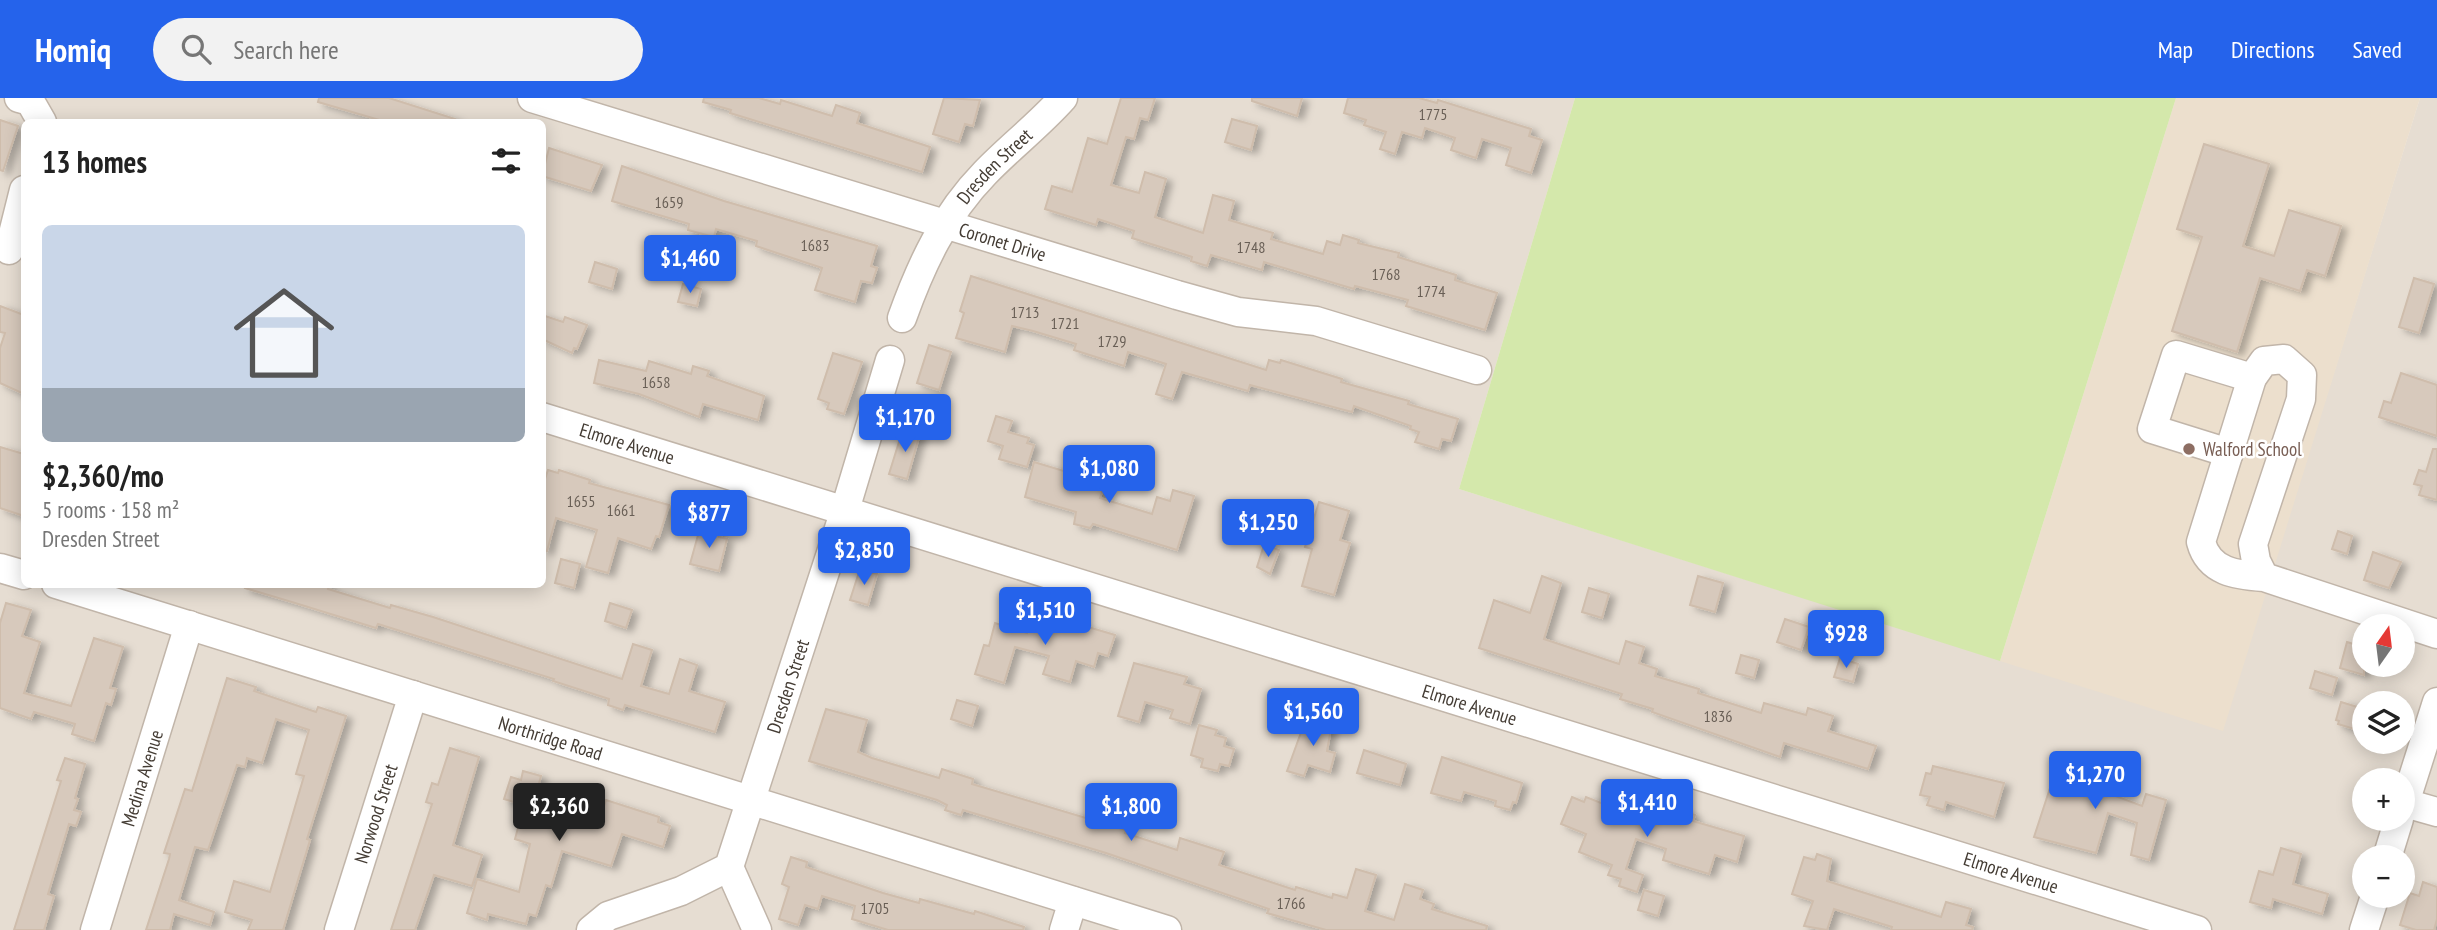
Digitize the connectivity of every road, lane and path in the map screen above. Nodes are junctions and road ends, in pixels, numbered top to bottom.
1 (19, 98) edge
2 (532, 98) edge
3 (1063, 98) edge
4 (41, 119) edge
5 (21, 204) edge
6 (944, 225) junction
7 (11, 250) edge
8 (902, 318) dead end
9 (890, 360) dead end
10 (1477, 370) dead end
11 (2252, 378) junction
12 (546, 418) edge
13 (2229, 453) junction
14 (845, 510) junction
15 (0, 568) edge
16 (21, 574) edge
17 (2264, 577) junction
18 (69, 588) edge
19 (189, 625) junction
20 (2437, 634) edge
21 (413, 695) junction
22 (2437, 702) edge
23 (2415, 770) edge
24 (751, 800) junction
25 (2415, 811) edge
26 (2437, 812) edge
27 (729, 867) junction
28 (1073, 901) junction
29 (2371, 908) edge
30 (94, 930) edge
31 (339, 930) edge
32 (591, 930) edge
33 (757, 930) edge
34 (1064, 930) edge
35 (1167, 930) edge
36 (2197, 930) edge
37 (2364, 930) edge

1 - 4 street
2 - 6 street, Coronet Drive
3 - 6 street, Dresden Street
5 - 7 street
6 - 8 street, Dresden Street
6 - 10 street, Coronet Drive
9 - 14 street, Dresden Street
11 - 13 street
11 - 13 street
11 - 17 street
12 - 14 street, Elmore Avenue
13 - 17 street
14 - 24 street, Dresden Street
14 - 36 street, Elmore Avenue
15 - 16 street
17 - 20 street
18 - 19 street, Northridge Road
19 - 21 street, Northridge Road
19 - 30 street, Medina Avenue
21 - 24 street, Northridge Road
21 - 31 street, Norwood Street
22 - 23 street
24 - 27 street, Dresden Street
24 - 28 street, Northridge Road
25 - 26 street
27 - 32 street
27 - 33 street
28 - 34 street
28 - 35 street, Northridge Road
29 - 37 street

